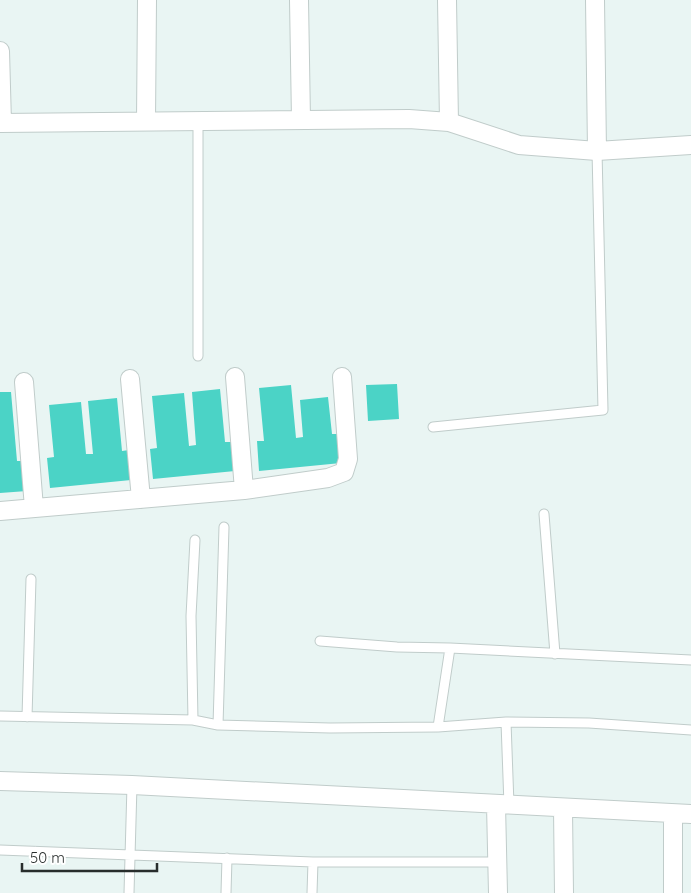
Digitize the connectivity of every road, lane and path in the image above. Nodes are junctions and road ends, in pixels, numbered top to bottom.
1 (147, 0) edge
2 (299, 0) edge
3 (447, 0) edge
4 (595, 0) edge
5 (0, 51) edge
6 (301, 120) junction
7 (146, 121) junction
8 (198, 121) junction
9 (449, 122) junction
10 (1, 123) edge
11 (691, 145) edge
12 (597, 151) junction
13 (198, 356) dead end
14 (235, 377) dead end
15 (342, 377) dead end
16 (130, 379) dead end
17 (24, 382) dead end
18 (433, 427) dead end
19 (244, 490) junction
20 (141, 499) junction
21 (34, 508) junction
22 (0, 511) edge
23 (544, 514) dead end
24 (224, 527) dead end
25 (195, 540) dead end
26 (31, 579) dead end
27 (320, 641) dead end
28 (450, 648) junction
29 (555, 654) junction
30 (691, 660) edge
31 (0, 716) edge
32 (27, 717) junction
33 (193, 720) junction
34 (506, 722) junction
35 (218, 725) junction
36 (438, 727) junction
37 (691, 730) edge
38 (0, 782) edge
39 (132, 785) junction
40 (502, 805) junction
41 (563, 809) junction
42 (673, 814) junction
43 (691, 814) edge
44 (0, 850) edge
45 (130, 854) junction
46 (226, 858) junction
47 (314, 862) junction
48 (498, 862) junction
49 (129, 893) edge
50 (226, 893) edge
51 (312, 893) edge
52 (498, 893) edge
53 (564, 893) edge
54 (673, 893) edge

1 - 7 street
2 - 6 street
3 - 9 street
4 - 12 street
5 - 10 street
6 - 8 street
6 - 9 street
7 - 8 street
7 - 10 street
8 - 13 lane
9 - 12 street
11 - 12 street
12 - 18 lane
14 - 19 street
15 - 19 street
16 - 20 street
17 - 21 street
19 - 20 street
20 - 21 street
21 - 22 street
23 - 29 lane
24 - 35 lane
25 - 33 lane
26 - 32 lane
27 - 28 lane
28 - 29 lane
28 - 36 lane
29 - 30 lane
31 - 32 lane
32 - 33 lane
33 - 35 lane
34 - 36 lane
34 - 37 lane
34 - 40 lane
35 - 36 lane
38 - 39 street
39 - 40 street
39 - 45 lane
40 - 41 street
40 - 48 street
41 - 42 street
41 - 53 street
42 - 43 street
42 - 54 street
44 - 45 lane
45 - 46 lane
45 - 49 lane
46 - 47 lane
46 - 50 lane
47 - 48 lane
47 - 51 lane
48 - 52 street

